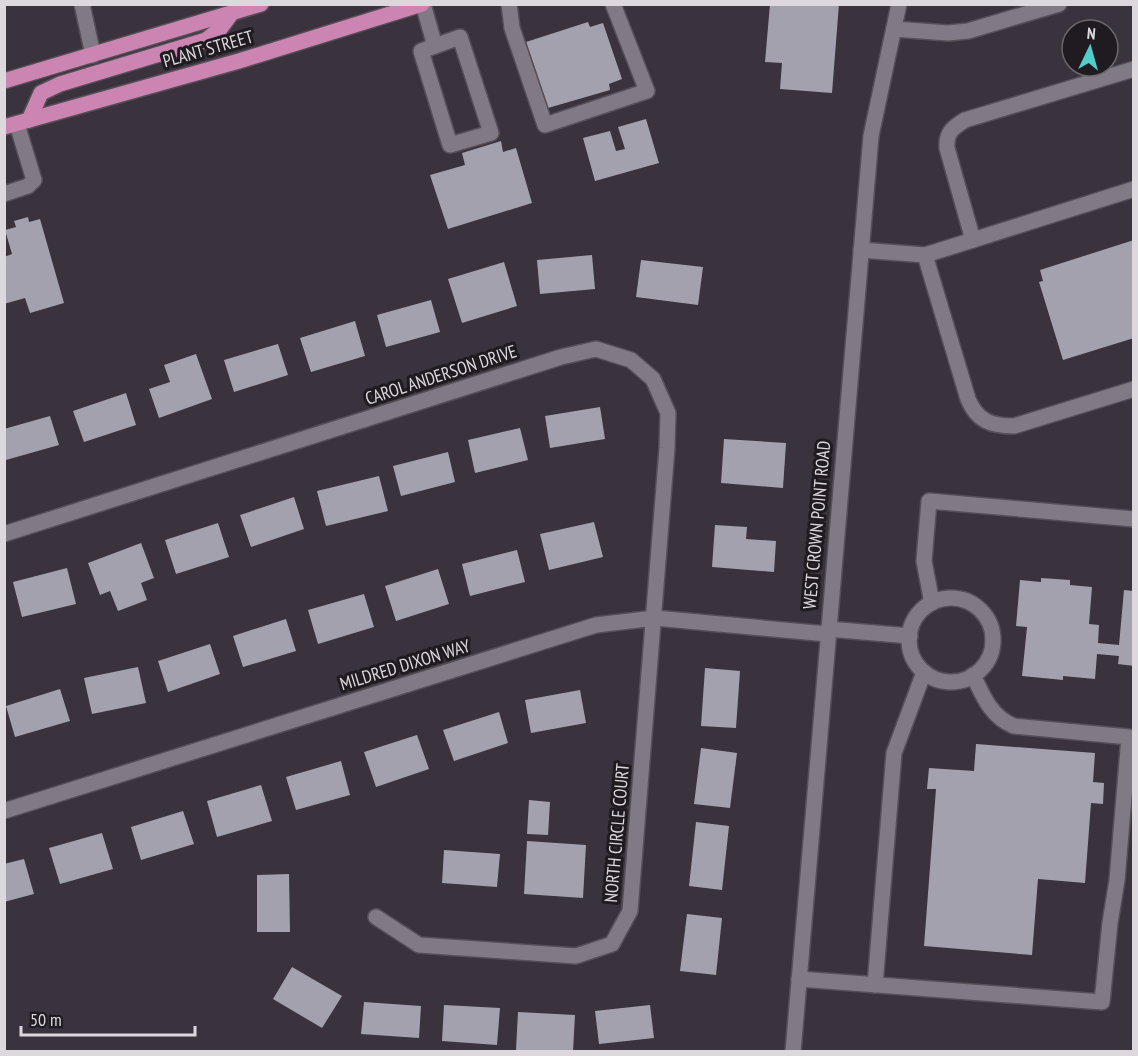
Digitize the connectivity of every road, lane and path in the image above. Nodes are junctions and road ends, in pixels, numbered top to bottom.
1 (82, 4) edge
2 (261, 4) edge
3 (422, 4) edge
4 (509, 4) edge
5 (613, 4) edge
6 (899, 4) edge
7 (1059, 4) edge
8 (230, 9) edge
9 (894, 29) junction
10 (435, 46) junction
11 (93, 56) junction
12 (1134, 69) edge
13 (4, 81) edge
14 (17, 124) edge
15 (1134, 189) edge
16 (4, 194) edge
17 (973, 240) junction
18 (861, 250) junction
19 (925, 255) junction
20 (1134, 389) edge
21 (1134, 519) edge
22 (4, 534) edge
23 (932, 603) junction
24 (655, 618) junction
25 (827, 631) junction
26 (910, 636) junction
27 (924, 672) junction
28 (974, 675) junction
29 (4, 811) edge
30 (376, 917) dead end
31 (799, 979) junction
32 (875, 985) junction
33 (793, 1052) edge

1 - 11 street
2 - 8 main road, PLANT STREET
3 - 10 street
3 - 14 main road, PLANT STREET
4 - 5 street
6 - 9 street, WEST CROWN POINT ROAD
7 - 9 street
8 - 11 main road, PLANT STREET
8 - 14 main road
9 - 18 street, WEST CROWN POINT ROAD
10 - 10 street
11 - 13 main road, PLANT STREET
12 - 17 street
14 - 16 street
15 - 17 street
17 - 19 street
18 - 19 street
18 - 25 street, WEST CROWN POINT ROAD
19 - 20 street
21 - 23 street
22 - 24 street, CAROL ANDERSON DRIVE
23 - 26 street
23 - 28 street
24 - 25 street, MILDRED DIXON WAY
24 - 29 street, MILDRED DIXON WAY
24 - 30 street, NORTH CIRCLE COURT
25 - 26 street, MILDRED DIXON WAY
25 - 31 street, WEST CROWN POINT ROAD
26 - 27 street
27 - 28 street
27 - 32 street
28 - 32 street
31 - 32 street
31 - 33 street, WEST CROWN POINT ROAD

